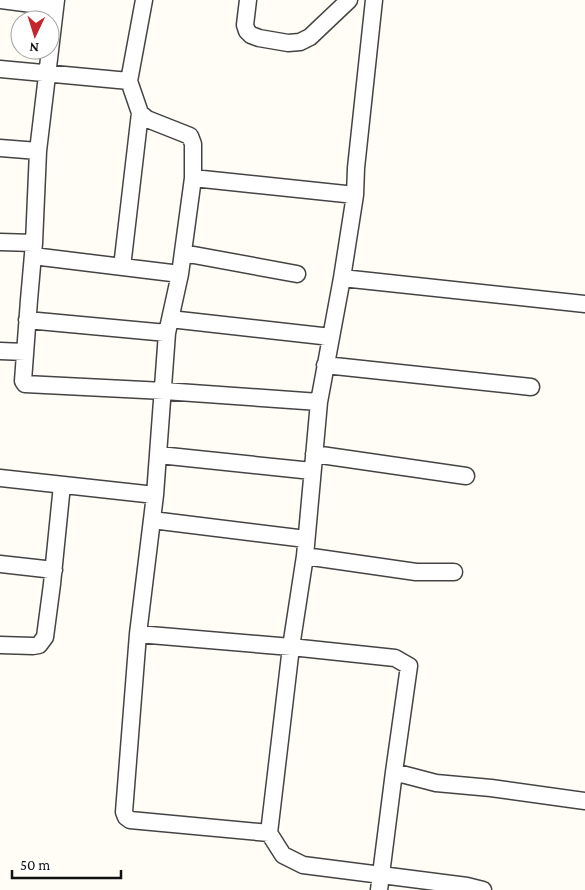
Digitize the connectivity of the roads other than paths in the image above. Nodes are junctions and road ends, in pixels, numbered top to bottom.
1 (0, 0) edge
2 (144, 0) edge
3 (248, 0) edge
4 (349, 0) edge
5 (374, 0) edge
6 (56, 4) edge
7 (0, 68) edge
8 (48, 73) junction
9 (128, 81) junction
10 (140, 113) junction
11 (0, 148) edge
12 (38, 152) junction
13 (193, 178) junction
14 (355, 195) junction
15 (0, 242) edge
16 (34, 249) junction
17 (183, 253) junction
18 (122, 266) junction
19 (180, 274) junction
20 (297, 274) dead end
21 (342, 278) junction
22 (585, 304) edge
23 (28, 320) junction
24 (169, 326) junction
25 (331, 337) junction
26 (0, 351) edge
27 (25, 352) junction
28 (326, 365) junction
29 (531, 387) dead end
30 (164, 391) junction
31 (319, 402) junction
32 (159, 455) junction
33 (313, 463) junction
34 (466, 476) dead end
35 (0, 478) edge
36 (62, 485) junction
37 (155, 495) junction
38 (152, 520) junction
39 (306, 539) junction
40 (304, 556) junction
41 (0, 564) edge
42 (54, 570) junction
43 (454, 572) dead end
44 (138, 634) junction
45 (0, 645) edge
46 (291, 647) junction
47 (394, 772) junction
48 (585, 801) edge
49 (270, 833) junction
50 (380, 883) edge
51 (483, 890) edge

1 - 6 street
2 - 9 street
3 - 4 street
5 - 14 street
6 - 8 street
7 - 8 street
8 - 9 street
8 - 12 street
9 - 10 street
10 - 13 street
10 - 18 street
11 - 12 street
12 - 16 street
13 - 14 street
13 - 17 street
14 - 21 street
15 - 16 street
16 - 18 street
16 - 23 street
17 - 19 street
17 - 20 street
18 - 19 street
19 - 24 street
21 - 22 street
21 - 25 street
23 - 24 street
23 - 27 street
24 - 25 street
24 - 30 street
25 - 28 street
26 - 27 street
27 - 30 street
28 - 29 street
28 - 31 street
30 - 31 street
30 - 32 street
31 - 33 street
32 - 33 street
32 - 37 street
33 - 34 street
33 - 39 street
35 - 36 street
36 - 37 street
36 - 42 street
37 - 38 street
38 - 39 street
38 - 44 street
39 - 40 street
40 - 43 street
40 - 46 street
41 - 42 street
42 - 45 street
44 - 46 street
44 - 49 street
46 - 47 street
46 - 49 street
47 - 48 street
47 - 50 street
49 - 50 street
50 - 51 street

